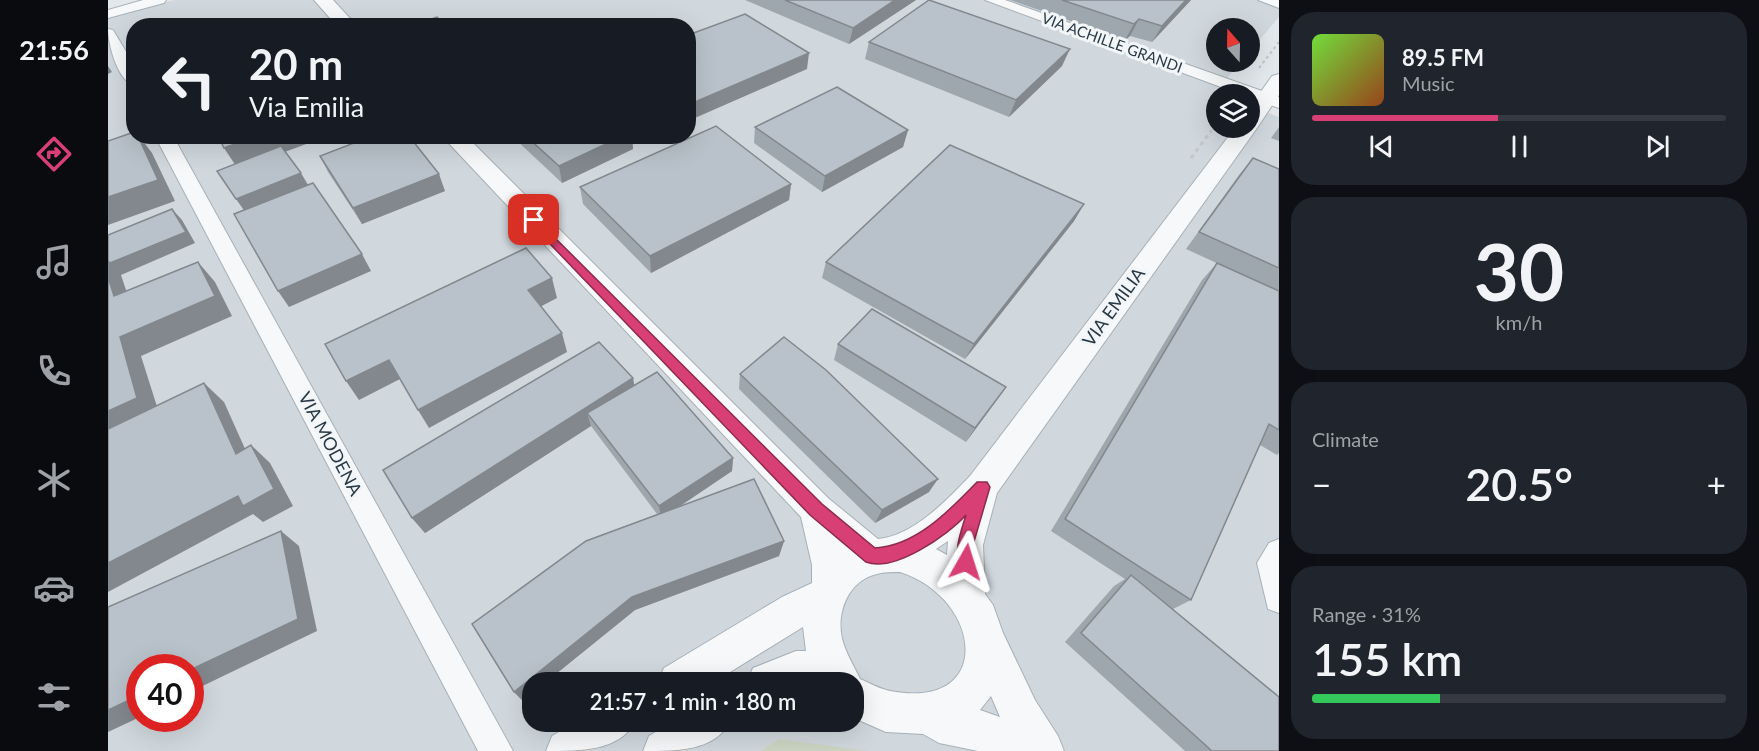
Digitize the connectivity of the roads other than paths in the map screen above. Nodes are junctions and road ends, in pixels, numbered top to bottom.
1 (159, 0) edge
2 (323, 0) edge
3 (992, 0) edge
4 (1265, 0) edge
5 (1279, 4) edge
6 (108, 14) edge
7 (340, 18) edge
8 (108, 33) edge
9 (126, 66) edge
10 (1279, 80) edge
11 (1273, 101) edge
12 (1260, 113) edge
13 (1238, 138) edge
14 (168, 144) edge
15 (461, 144) edge
16 (982, 487) junction
17 (816, 509) junction
18 (1279, 553) edge
19 (883, 556) junction
20 (828, 591) junction
21 (967, 597) junction
22 (1279, 598) edge
23 (987, 642) junction
24 (694, 672) edge
25 (838, 672) edge
26 (864, 700) edge
27 (939, 722) junction
28 (598, 732) edge
29 (693, 732) edge
30 (496, 751) edge
31 (567, 751) edge
32 (664, 751) edge
33 (1029, 751) edge
34 (1043, 751) edge

1 - 6 street
2 - 7 street
3 - 11 street, VIA ACHILLE GRANDI
4 - 5 street
8 - 9 street
10 - 11 street
11 - 12 street
13 - 16 street, VIA EMILIA
14 - 30 street, VIA MODENA
15 - 17 street
16 - 19 street, VIA EMILIA
16 - 21 street, VIA EMILIA
17 - 19 street
17 - 20 street
18 - 22 street
19 - 20 street
19 - 21 street
20 - 24 street
20 - 25 street
21 - 23 street
23 - 27 street
23 - 34 street
26 - 27 street
27 - 33 street
28 - 31 street
29 - 32 street

